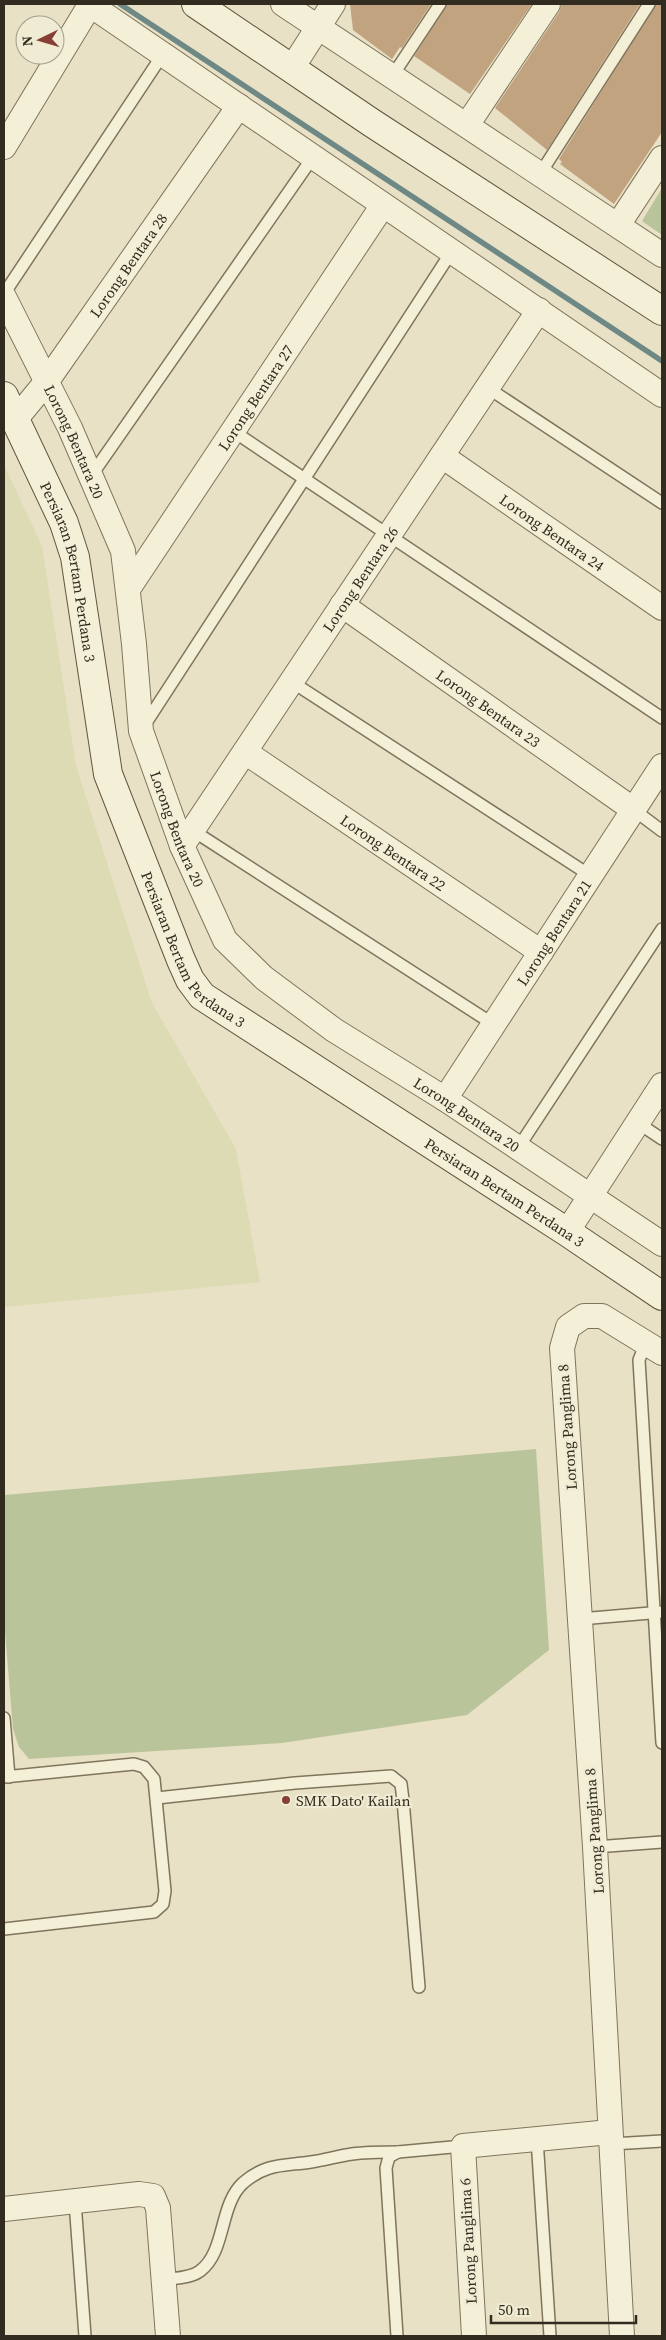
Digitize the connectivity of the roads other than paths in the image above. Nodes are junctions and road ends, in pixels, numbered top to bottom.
1 (90, 4) edge
2 (196, 4) edge
3 (283, 4) edge
4 (333, 4) edge
5 (440, 4) edge
6 (548, 4) edge
7 (649, 4) edge
8 (318, 27) junction
9 (163, 54) junction
10 (292, 68) junction
11 (393, 75) junction
12 (239, 106) junction
13 (467, 125) junction
14 (4, 147) edge
15 (313, 156) junction
16 (662, 158) edge
17 (540, 174) junction
18 (383, 205) junction
19 (618, 225) junction
20 (452, 251) junction
21 (662, 255) edge
22 (4, 296) edge
23 (538, 310) junction
24 (662, 311) edge
25 (47, 381) junction
26 (488, 388) junction
27 (662, 395) edge
28 (4, 396) edge
29 (16, 420) junction
30 (233, 431) junction
31 (442, 456) junction
32 (91, 476) junction
33 (304, 479) junction
34 (662, 503) edge
35 (389, 536) junction
36 (128, 589) junction
37 (342, 605) junction
38 (662, 608) edge
39 (292, 682) junction
40 (662, 718) edge
41 (141, 731) junction
42 (245, 752) junction
43 (662, 766) edge
44 (634, 810) junction
45 (662, 831) edge
46 (187, 838) junction
47 (591, 876) junction
48 (662, 928) edge
49 (541, 952) junction
50 (493, 1024) junction
51 (662, 1085) edge
52 (445, 1098) junction
53 (638, 1123) junction
54 (662, 1139) edge
55 (518, 1148) junction
56 (590, 1196) junction
57 (567, 1232) junction
58 (662, 1244) edge
59 (662, 1296) edge
60 (654, 1347) edge
61 (658, 1613) edge
62 (580, 1619) junction
63 (4, 1718) edge
64 (662, 1743) edge
65 (6, 1777) edge
66 (157, 1798) junction
67 (662, 1842) edge
68 (595, 1847) junction
69 (4, 1929) edge
70 (419, 1988) dead end
71 (611, 2138) junction
72 (537, 2139) junction
73 (662, 2141) edge
74 (463, 2146) junction
75 (398, 2152) junction
76 (75, 2202) junction
77 (4, 2209) edge
78 (163, 2280) junction
79 (85, 2336) edge
80 (168, 2336) edge
81 (397, 2336) edge
82 (474, 2336) edge
83 (550, 2336) edge
84 (622, 2336) edge

1 - 9 street
1 - 14 street
2 - 10 street
3 - 8 street
4 - 8 street
5 - 11 lane
6 - 13 street
7 - 17 lane
8 - 10 street
8 - 11 street
9 - 12 street
9 - 22 lane
10 - 24 street
11 - 13 street
12 - 15 street
12 - 25 street, Lorong Bentara 28
13 - 17 street
15 - 18 street
15 - 32 lane
16 - 19 street
17 - 19 street
18 - 20 street
18 - 30 street, Lorong Bentara 27
19 - 21 street
20 - 23 street
20 - 33 lane
22 - 25 street, Lorong Bentara 20
23 - 26 street, Lorong Bentara 26
23 - 27 street
25 - 29 street, Lorong Bentara 28
25 - 32 street, Lorong Bentara 20
26 - 31 street, Lorong Bentara 26
26 - 34 lane
28 - 29 street, Persiaran Bertam Perdana 3
29 - 57 street, Persiaran Bertam Perdana 3
30 - 33 lane
30 - 36 street, Lorong Bentara 27
31 - 35 street, Lorong Bentara 26
31 - 38 street, Lorong Bentara 24
32 - 36 street, Lorong Bentara 20
33 - 35 lane
33 - 41 lane
35 - 37 street, Lorong Bentara 26
35 - 40 lane
36 - 41 street, Lorong Bentara 20
37 - 39 street, Lorong Bentara 26
37 - 44 street, Lorong Bentara 23
39 - 42 street, Lorong Bentara 26
39 - 47 lane
41 - 46 street, Lorong Bentara 20
42 - 46 street, Lorong Bentara 26
42 - 49 street, Lorong Bentara 22
43 - 44 street, Lorong Bentara 21
44 - 45 lane
44 - 47 street, Lorong Bentara 21
46 - 50 lane
46 - 52 street, Lorong Bentara 20
47 - 49 street, Lorong Bentara 21
48 - 55 lane
49 - 50 street, Lorong Bentara 21
50 - 52 street, Lorong Bentara 21
51 - 53 street
52 - 55 street, Lorong Bentara 20
53 - 54 lane
53 - 56 street
55 - 56 street, Lorong Bentara 20
56 - 57 street
56 - 58 street, Lorong Bentara 20
57 - 59 street, Persiaran Bertam Perdana 3
60 - 61 lane
60 - 62 street, Lorong Panglima 8
61 - 62 lane
61 - 64 lane
62 - 68 street, Lorong Panglima 8
63 - 65 lane
65 - 66 lane
66 - 69 lane
66 - 70 lane
67 - 68 lane
68 - 71 street, Lorong Panglima 8
71 - 72 street
71 - 73 lane
71 - 84 street, Lorong Panglima 8
72 - 74 street
72 - 83 lane
74 - 75 lane
74 - 82 street, Lorong Panglima 6
75 - 78 lane
75 - 81 lane
76 - 77 street
76 - 78 street
76 - 79 lane
78 - 80 street

